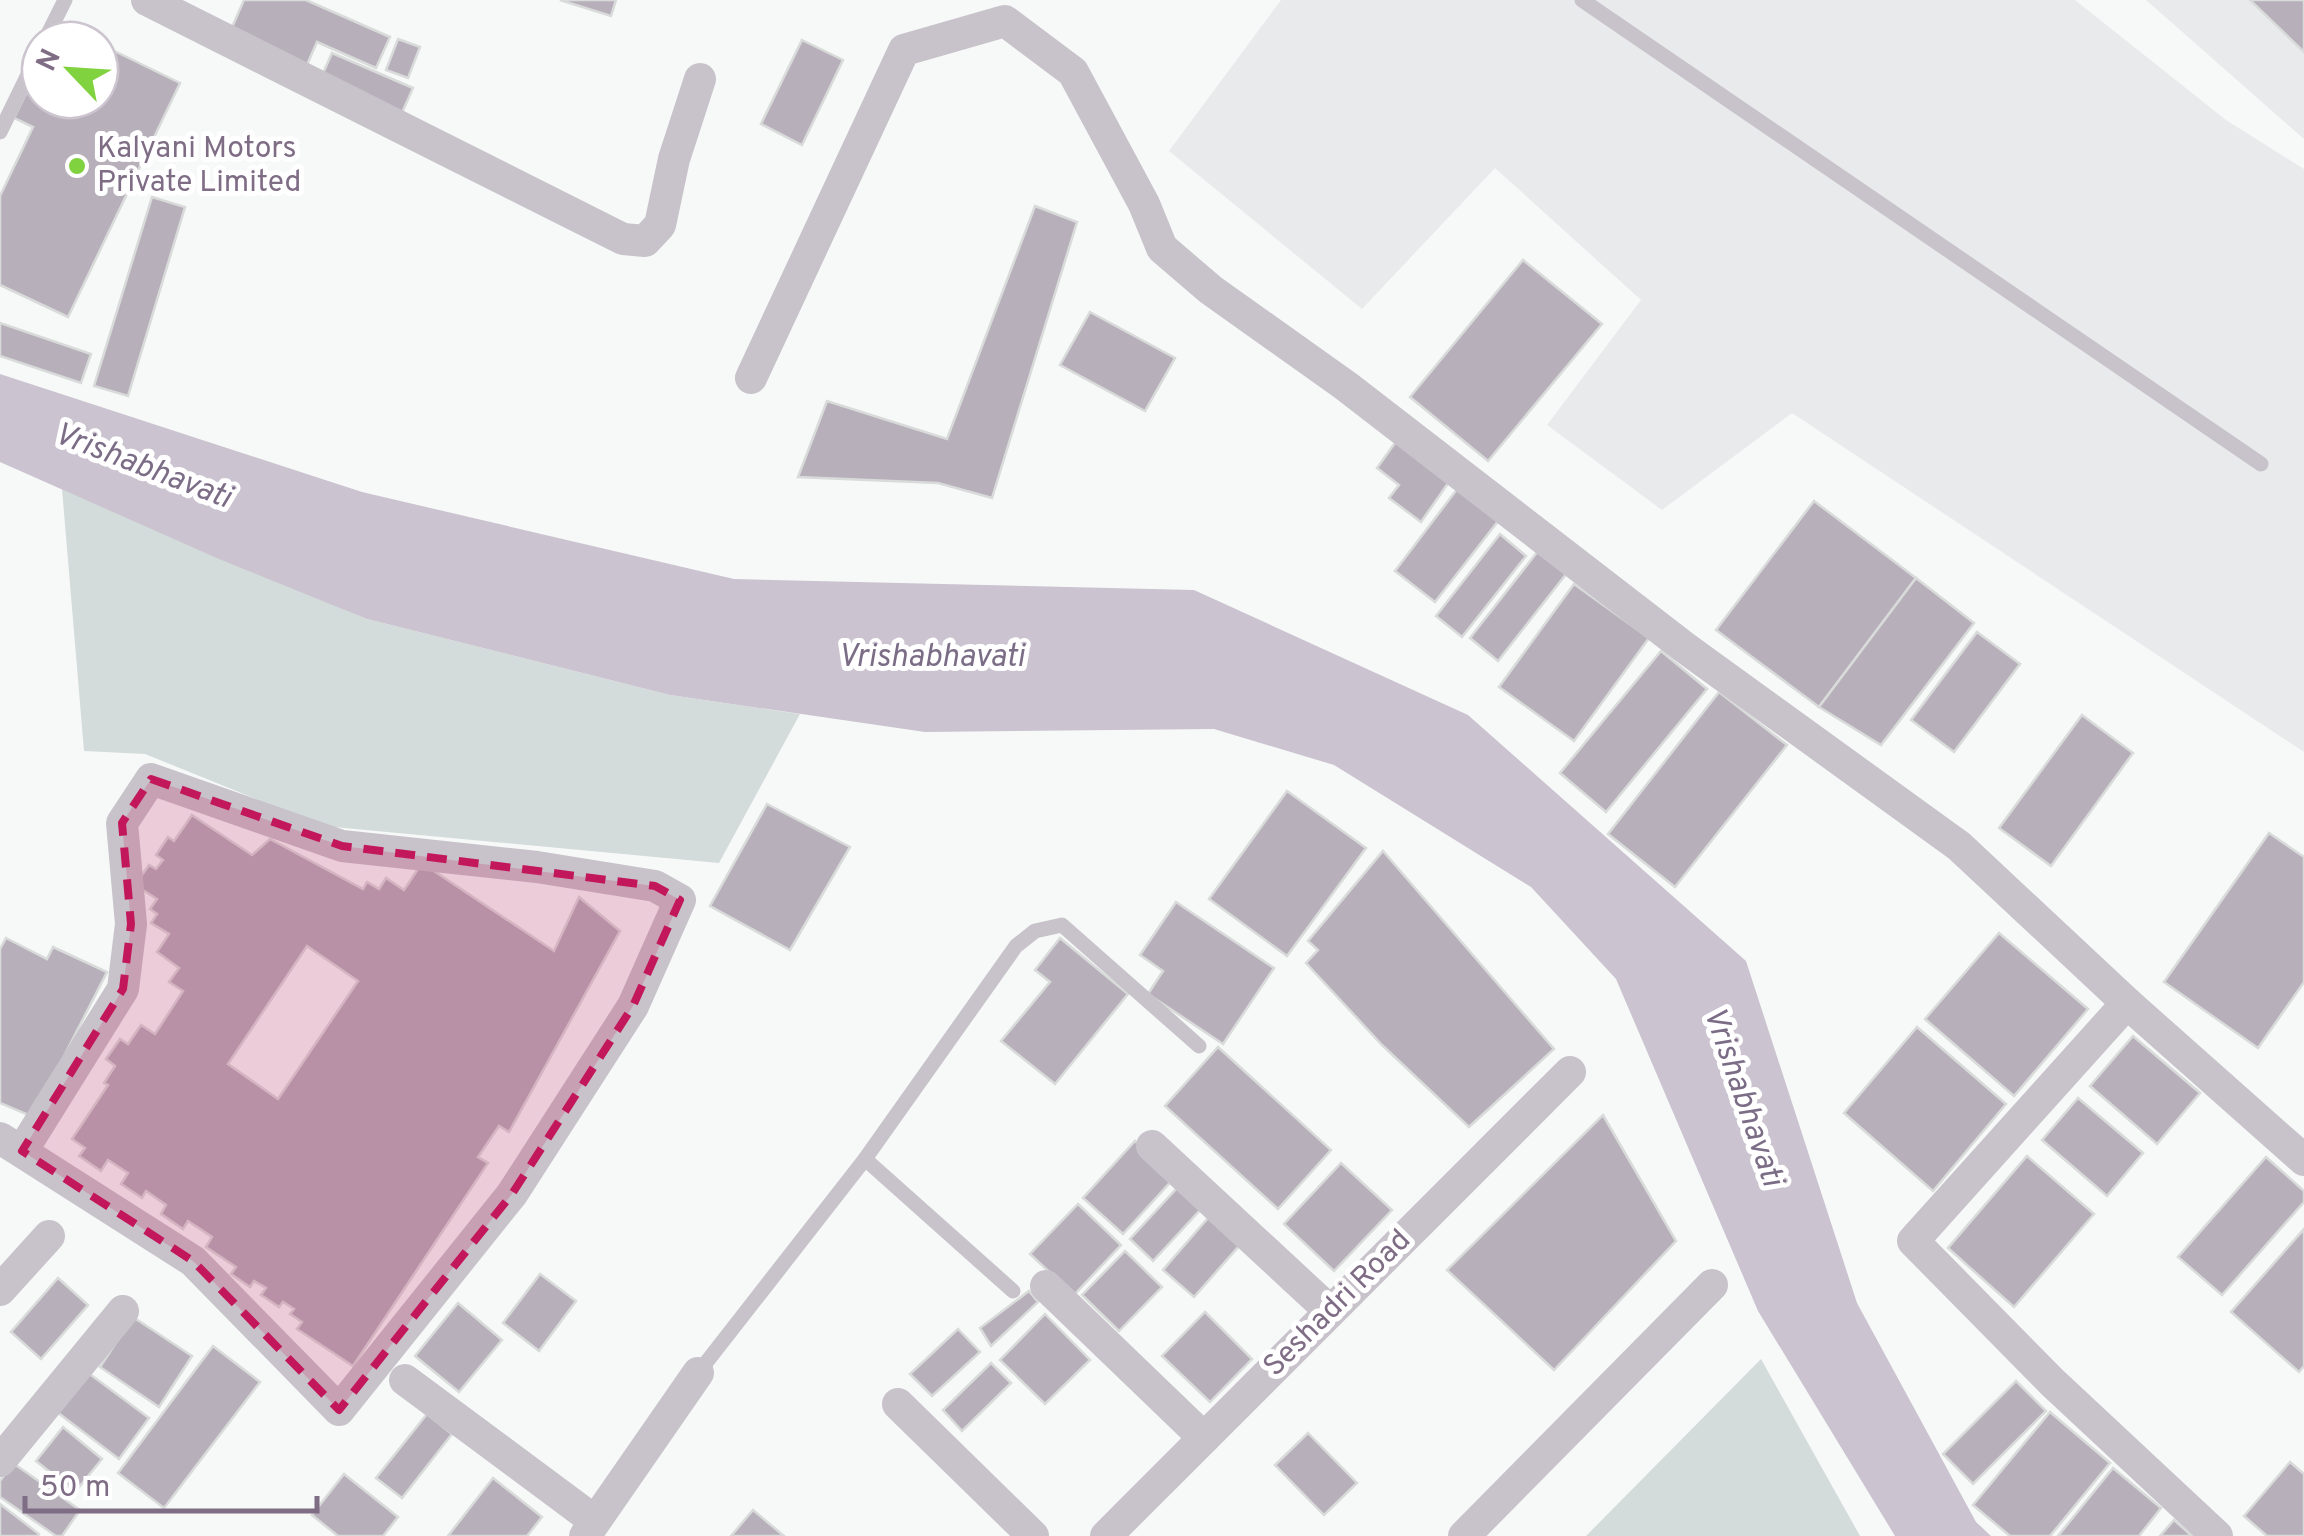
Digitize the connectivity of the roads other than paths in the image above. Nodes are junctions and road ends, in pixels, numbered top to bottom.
1 (147, 0) edge
2 (1582, 0) edge
3 (700, 79) dead end
4 (20, 91) edge
5 (0, 132) edge
6 (751, 378) dead end
7 (2261, 464) dead end
8 (2127, 1003) junction
9 (1199, 1046) dead end
10 (1570, 1072) dead end
11 (11, 1144) edge
12 (1152, 1146) dead end
13 (865, 1159) junction
14 (2304, 1160) edge
15 (49, 1236) dead end
16 (1712, 1285) dead end
17 (1046, 1286) dead end
18 (0, 1290) edge
19 (1013, 1291) dead end
20 (123, 1311) dead end
21 (1330, 1312) junction
22 (698, 1373) joint
23 (406, 1380) dead end
24 (898, 1404) dead end
25 (1204, 1438) junction
26 (0, 1461) edge
27 (590, 1529) edge
28 (1033, 1536) edge
29 (1106, 1536) edge
30 (1464, 1536) edge
31 (2216, 1536) edge

1 - 3 street
2 - 7 lane
4 - 5 lane
6 - 8 street
8 - 14 street
8 - 31 street
9 - 13 lane
10 - 21 street, Seshadri Road
11 - 11 street
12 - 21 street
13 - 19 lane
13 - 22 lane
15 - 18 street
16 - 30 street
17 - 25 street
20 - 26 street
21 - 25 street, Seshadri Road
22 - 27 street
23 - 27 street
24 - 28 street
25 - 29 street, Seshadri Road

